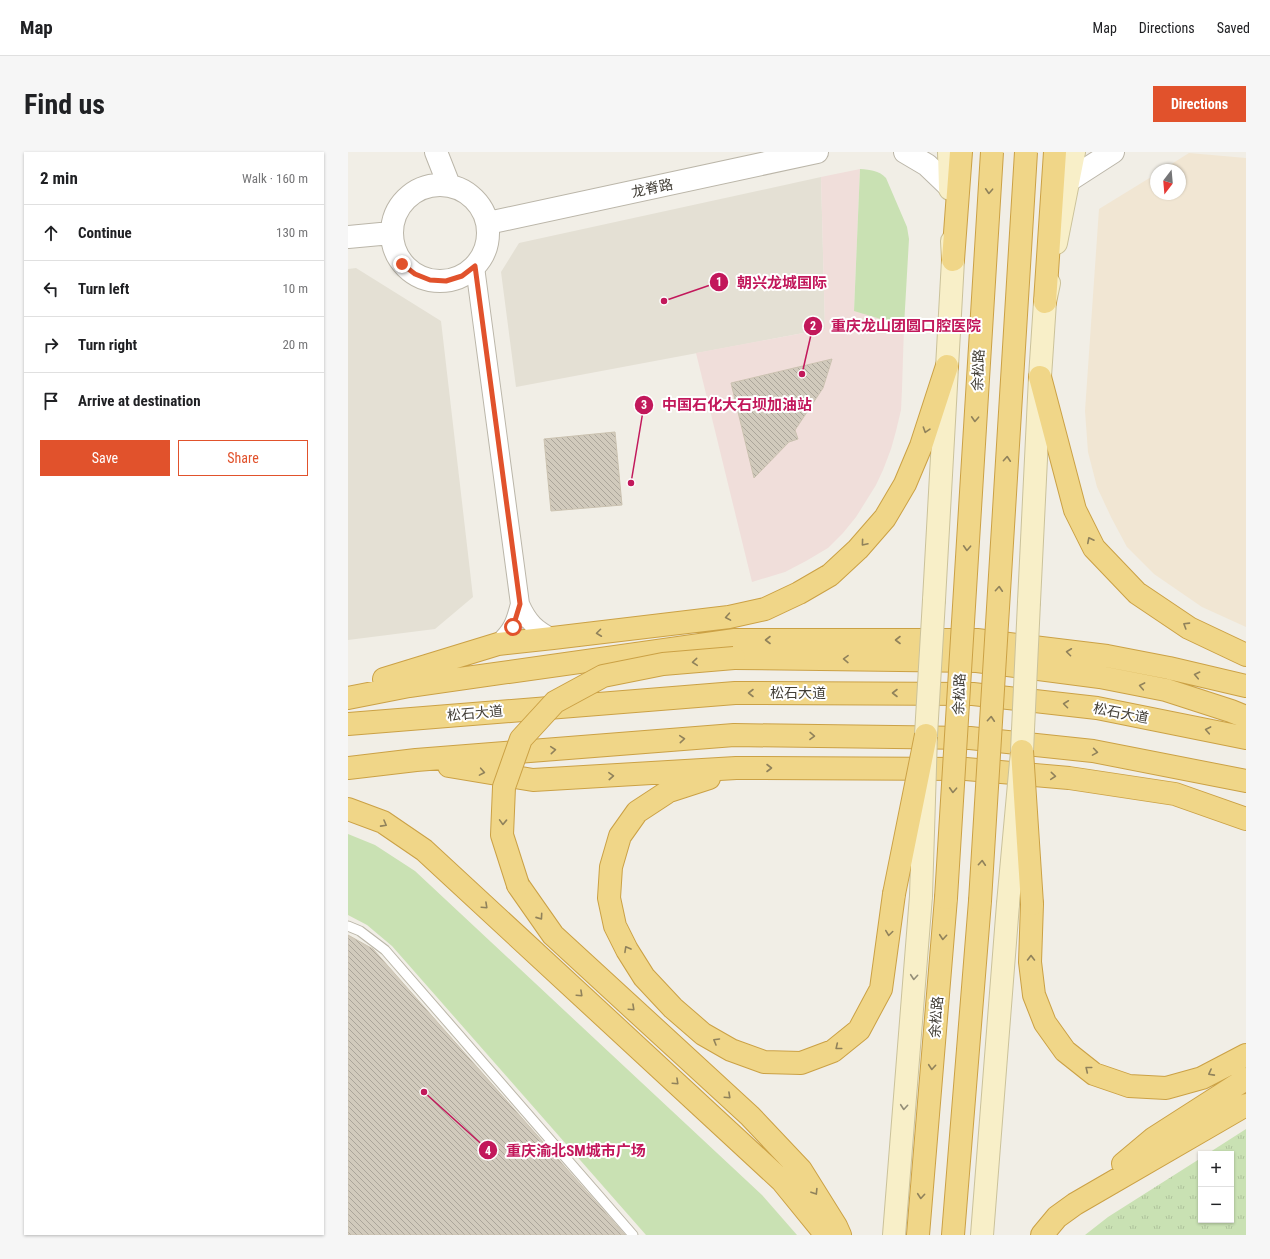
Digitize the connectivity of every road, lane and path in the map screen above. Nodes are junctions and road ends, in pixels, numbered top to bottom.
1 (436, 152) edge
2 (817, 152) edge
3 (905, 152) edge
4 (949, 152) edge
5 (961, 152) edge
6 (992, 152) edge
7 (1026, 152) edge
8 (1055, 152) edge
9 (1074, 152) edge
10 (1113, 152) edge
11 (1068, 181) junction
12 (449, 185) junction
13 (950, 187) junction
14 (488, 223) junction
15 (391, 233) junction
16 (348, 236) edge
17 (952, 260) junction
18 (475, 266) junction
19 (1045, 302) junction
20 (947, 366) junction
21 (1040, 377) junction
22 (520, 604) junction
23 (553, 638) junction
24 (498, 644) junction
25 (1246, 655) edge
26 (1241, 684) edge
27 (348, 690) edge
28 (348, 698) edge
29 (1246, 717) edge
30 (348, 724) edge
31 (926, 735) junction
32 (1246, 738) edge
33 (1022, 751) junction
34 (416, 760) junction
35 (348, 768) edge
36 (736, 768) junction
37 (1246, 781) edge
38 (1175, 794) junction
39 (348, 809) edge
40 (1246, 809) edge
41 (1246, 819) edge
42 (348, 926) edge
43 (1246, 1055) edge
44 (1246, 1079) edge
45 (1246, 1105) edge
46 (1075, 1204) junction
47 (633, 1235) edge
48 (826, 1235) edge
49 (840, 1235) edge
50 (894, 1235) edge
51 (918, 1235) edge
52 (953, 1235) edge
53 (982, 1235) edge
54 (1042, 1235) edge

1 - 12 street
2 - 14 street, 龙脊路
3 - 13 street
4 - 13 main road
5 - 17 highway
6 -> 51 highway, 余松路, bridge
52 -> 7 highway, bridge
8 - 19 highway
9 - 11 main road
10 - 11 street
11 - 19 main road
12 - 14 street
12 - 15 street
13 - 17 main road
14 - 18 street
15 - 16 street
15 - 18 street
17 - 20 main road
18 - 22 street
19 - 21 main road
20 -> 23 highway
20 - 31 main road, bridge
25 -> 21 highway
21 - 33 main road, bridge
22 - 23 street
22 - 24 street
23 - 24 highway
24 - 27 highway
26 -> 28 highway
29 -> 49 highway, bridge
32 -> 30 highway, 松石大道
31 -> 36 highway, bridge
31 -> 50 main road, bridge
43 -> 33 highway, bridge
33 - 53 main road, bridge
34 - 35 highway
34 -> 36 highway
34 -> 37 highway
36 -> 38 highway
38 - 40 highway
38 - 41 highway
39 -> 48 highway
42 - 47 lane
44 - 46 highway
45 - 46 highway
46 - 54 highway

